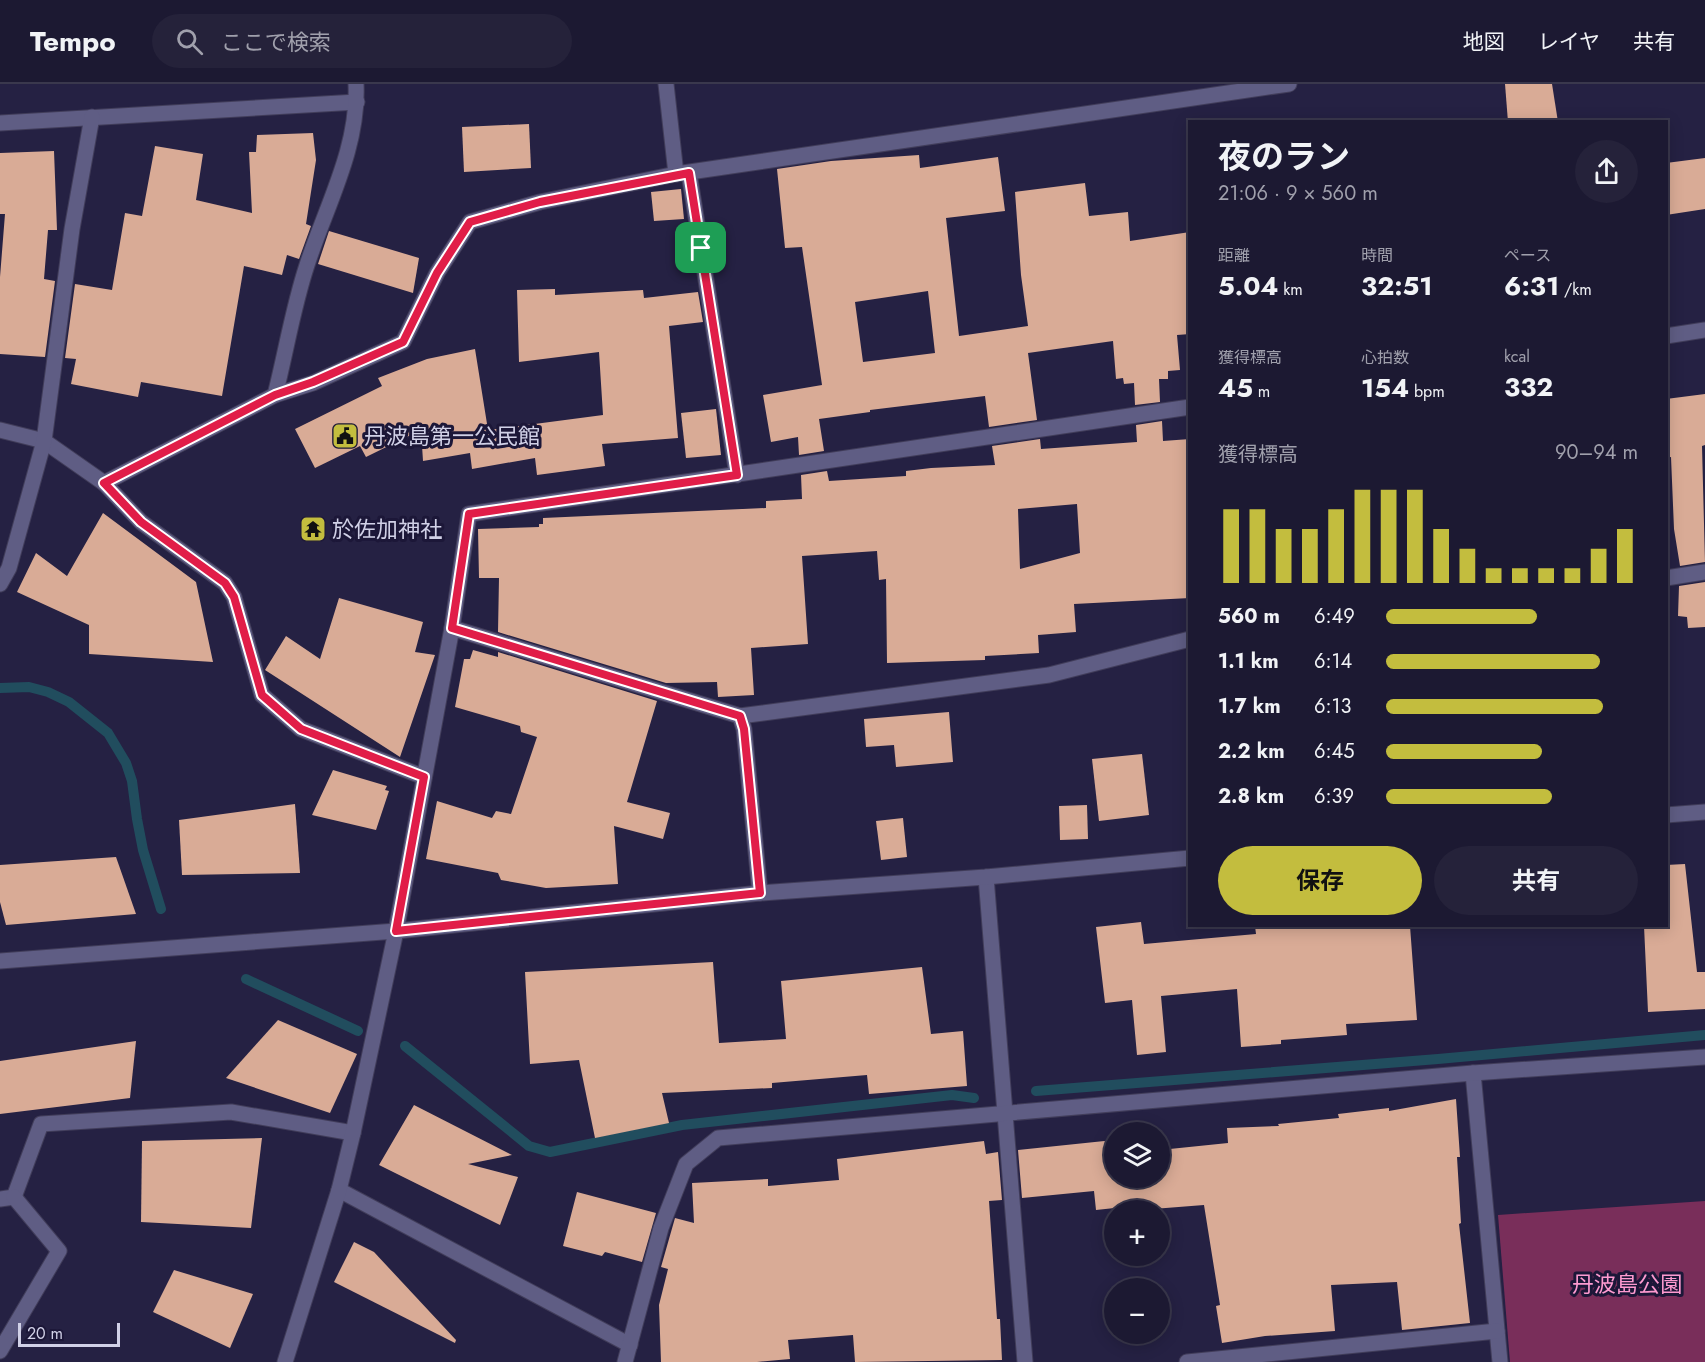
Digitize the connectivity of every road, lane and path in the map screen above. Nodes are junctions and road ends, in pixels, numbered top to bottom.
1 (356, 84) edge
2 (666, 84) edge
3 (1289, 84) edge
4 (357, 102) junction
5 (92, 117) junction
6 (0, 123) edge
7 (682, 174) junction
8 (1705, 330) edge
9 (1668, 336) edge
10 (275, 395) junction
11 (1188, 407) edge
12 (0, 430) edge
13 (44, 441) junction
14 (737, 475) junction
15 (104, 483) junction
16 (1705, 572) edge
17 (1668, 578) edge
18 (0, 584) edge
19 (452, 628) junction
20 (1188, 640) edge
21 (740, 716) junction
22 (424, 777) junction
23 (1705, 812) edge
24 (1668, 815) edge
25 (1188, 858) edge
26 (986, 877) junction
27 (760, 893) junction
28 (396, 931) junction
29 (0, 961) edge
30 (1705, 1057) edge
31 (1473, 1073) junction
32 (1006, 1112) junction
33 (353, 1133) junction
34 (339, 1190) junction
35 (7, 1198) edge
36 (1497, 1331) junction
37 (630, 1345) junction
38 (0, 1351) edge
39 (285, 1362) edge
40 (625, 1362) edge
41 (1025, 1362) edge
42 (1187, 1362) edge
43 (1500, 1362) edge

1 - 4 street
2 - 7 street
3 - 7 street
4 - 5 street
4 - 10 street
5 - 6 street
5 - 13 street
7 - 10 street
7 - 14 street
8 - 9 street
10 - 15 street
11 - 14 street
12 - 13 street
13 - 15 street
13 - 18 street
14 - 19 street
15 - 22 street
16 - 17 street
19 - 21 street
19 - 22 street
20 - 21 street
21 - 27 street
22 - 28 street
23 - 24 street
25 - 26 street
26 - 27 street
26 - 32 street
27 - 28 street
28 - 29 street
28 - 33 street
30 - 31 street
31 - 32 street
31 - 36 street
32 - 37 street
32 - 41 street
33 - 34 street
33 - 35 street
34 - 37 street
34 - 39 street
35 - 38 street
36 - 42 street
36 - 43 street
37 - 40 street

